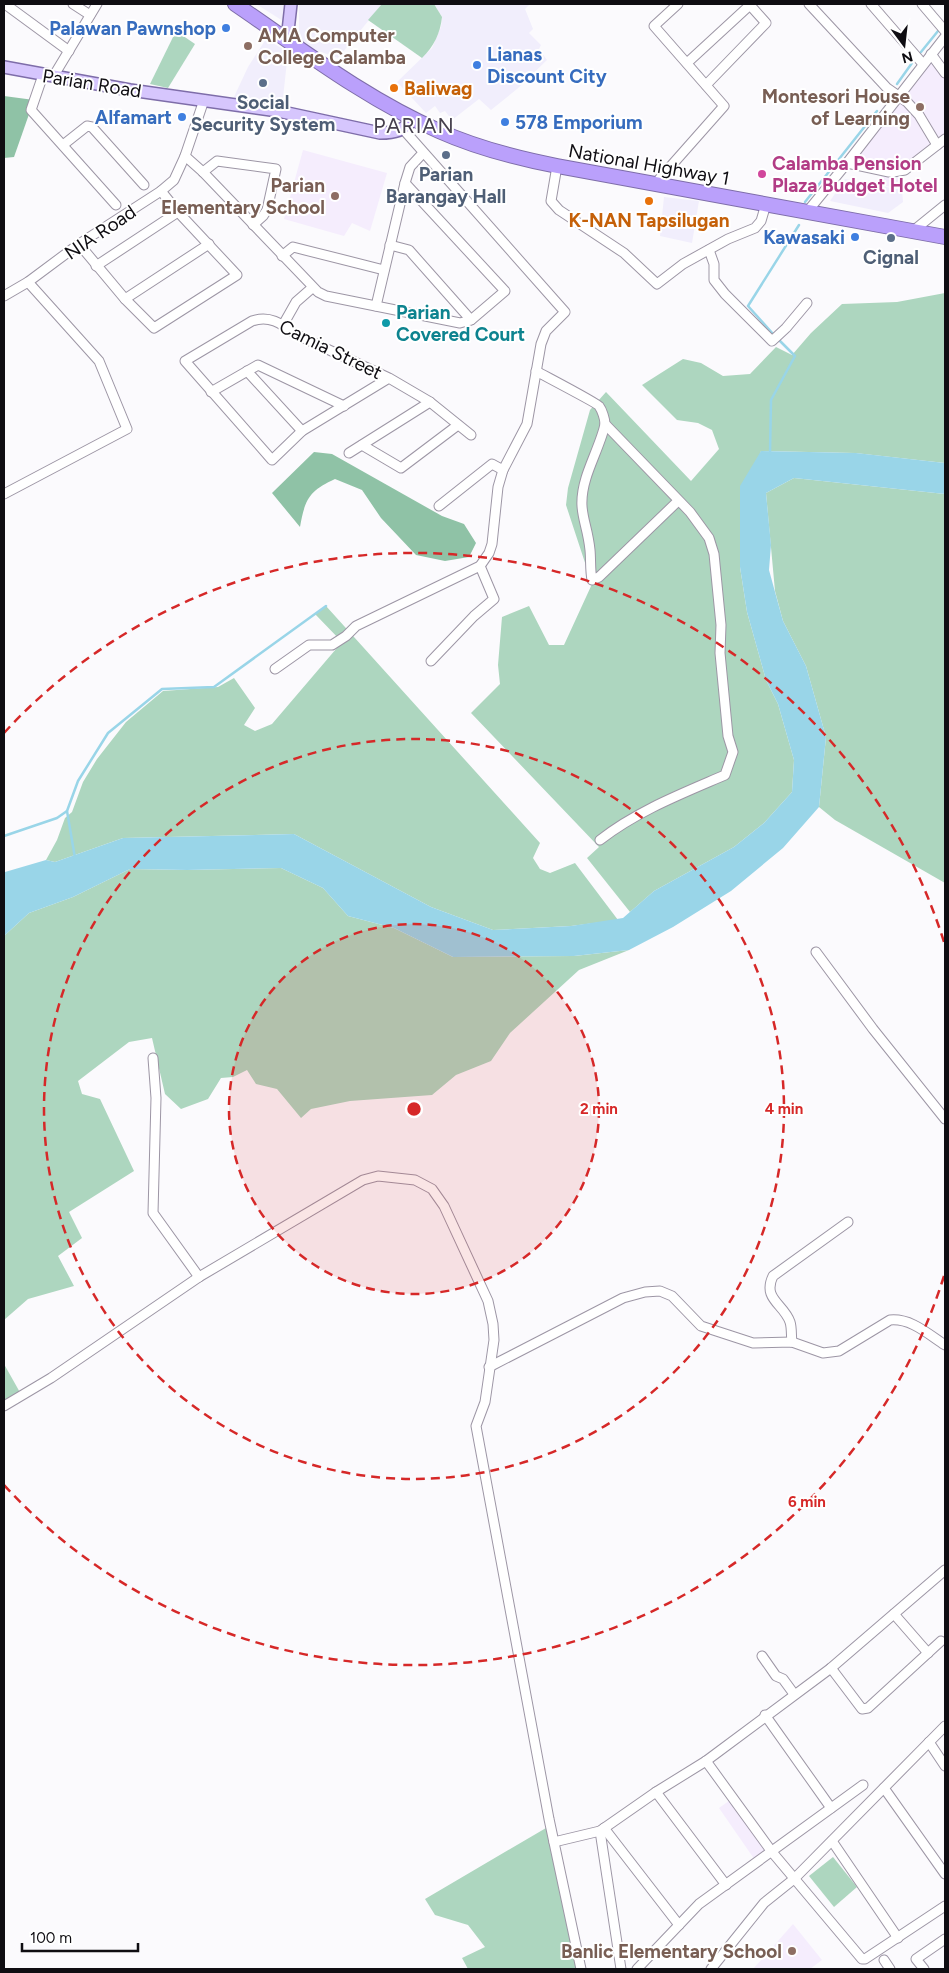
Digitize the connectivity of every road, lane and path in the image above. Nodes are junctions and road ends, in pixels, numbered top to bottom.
1 (5, 4) edge
2 (73, 4) edge
3 (97, 4) edge
4 (235, 4) edge
5 (291, 4) edge
6 (678, 4) edge
7 (750, 4) edge
8 (809, 4) edge
9 (871, 4) edge
10 (922, 4) edge
11 (90, 15) junction
12 (945, 31) edge
13 (945, 37) edge
14 (287, 40) junction
15 (69, 51) junction
16 (931, 54) junction
17 (687, 63) junction
18 (923, 64) junction
19 (4, 67) edge
20 (945, 73) edge
21 (48, 76) junction
22 (706, 85) junction
23 (898, 96) junction
24 (204, 100) junction
25 (413, 118) junction
26 (403, 129) junction
27 (941, 142) edge
28 (63, 145) junction
29 (423, 153) junction
30 (184, 156) junction
31 (847, 164) junction
32 (556, 166) junction
33 (203, 172) junction
34 (405, 183) junction
35 (655, 184) junction
36 (144, 185) dead end
37 (161, 191) junction
38 (766, 204) junction
39 (116, 205) dead end
40 (945, 205) edge
41 (178, 212) junction
42 (807, 212) junction
43 (253, 225) junction
44 (913, 231) junction
45 (945, 237) edge
46 (79, 244) junction
47 (209, 244) junction
48 (390, 245) junction
49 (709, 250) junction
50 (282, 256) junction
51 (96, 266) junction
52 (384, 270) junction
53 (28, 282) junction
54 (312, 288) junction
55 (4, 296) edge
56 (125, 299) junction
57 (807, 303) dead end
58 (376, 306) junction
59 (471, 320) junction
60 (283, 325) junction
61 (247, 371) junction
62 (536, 371) junction
63 (390, 378) junction
64 (211, 392) junction
65 (430, 402) junction
66 (344, 406) junction
67 (458, 424) junction
68 (605, 424) junction
69 (302, 431) junction
70 (471, 436) dead end
71 (362, 445) junction
72 (349, 453) dead end
73 (503, 470) junction
74 (4, 494) edge
75 (678, 501) junction
76 (439, 506) dead end
77 (480, 566) junction
78 (431, 661) dead end
79 (275, 669) dead end
80 (600, 840) dead end
81 (816, 952) dead end
82 (153, 1058) dead end
83 (945, 1119) edge
84 (848, 1222) dead end
85 (199, 1277) junction
86 (792, 1342) junction
87 (945, 1345) edge
88 (489, 1367) junction
89 (4, 1406) edge
90 (945, 1570) edge
91 (894, 1614) junction
92 (941, 1641) dead end
93 (928, 1653) junction
94 (762, 1656) dead end
95 (831, 1668) junction
96 (794, 1694) junction
97 (765, 1715) junction
98 (945, 1726) edge
99 (929, 1742) junction
100 (706, 1761) junction
101 (945, 1766) edge
102 (863, 1785) dead end
103 (884, 1788) junction
104 (656, 1792) junction
105 (831, 1808) junction
106 (602, 1830) junction
107 (832, 1841) junction
108 (554, 1842) junction
109 (772, 1852) junction
110 (945, 1874) edge
111 (794, 1880) junction
112 (726, 1885) junction
113 (945, 1906) edge
114 (679, 1925) junction
115 (898, 1938) junction
116 (945, 1939) edge
117 (884, 1960) dead end
118 (580, 1969) edge
119 (621, 1969) edge
120 (637, 1969) edge
121 (710, 1969) edge
122 (890, 1969) edge
123 (924, 1969) edge

1 - 15 street
2 - 11 street
3 - 11 street
4 - 14 highway, National Highway 1
5 - 14 main road
6 - 17 street
7 - 17 street
7 - 22 street
8 - 23 street
9 - 18 street
10 - 12 street
11 - 15 street
13 - 16 street
14 - 25 highway, National Highway 1
15 - 21 street
16 - 18 street
16 - 20 street
17 - 22 street
18 - 23 street
19 - 21 main road, Parian Road
21 - 24 main road, Parian Road
21 - 28 street
22 - 35 street
23 - 27 street
23 - 31 street
24 - 26 main road, Parian Road
24 - 30 street, NIA Road
25 - 26 main road
25 - 32 highway, National Highway 1
26 - 29 street
27 - 31 street
28 - 36 street
28 - 39 street
29 - 34 street
29 - 62 street
30 - 33 street
30 - 37 street, NIA Road
31 - 42 street
32 - 35 highway, National Highway 1
32 - 49 street
33 - 43 street
33 - 43 street
34 - 48 street
34 - 59 street
35 - 38 highway, National Highway 1
37 - 41 street
37 - 46 street, NIA Road
38 - 42 highway, National Highway 1
38 - 49 street
40 - 44 street
41 - 47 street
41 - 51 street
42 - 44 highway, National Highway 1
43 - 50 street
44 - 45 highway, National Highway 1
46 - 51 street
46 - 53 street, NIA Road
47 - 56 street
47 - 56 street
48 - 52 street
48 - 59 street
49 - 57 street
50 - 52 street
50 - 54 street
51 - 56 street
52 - 58 street
53 - 55 street, NIA Road
53 - 74 street
54 - 58 street
54 - 60 street
58 - 59 street
60 - 63 street, Camia Street
60 - 64 street, Camia Street
61 - 64 street
61 - 66 street
61 - 69 street
62 - 68 street
62 - 73 street
63 - 65 street, Camia Street
63 - 66 street
64 - 69 street
65 - 67 street, Camia Street
65 - 71 street
66 - 69 street
67 - 70 street, Camia Street
67 - 71 street
68 - 75 street
68 - 75 street
71 - 72 street
73 - 76 street
73 - 77 street
75 - 80 street
77 - 78 street
77 - 79 street
81 - 83 street
82 - 85 street
84 - 86 street
85 - 88 street
85 - 89 street
86 - 87 street
86 - 88 street
88 - 108 street
90 - 91 street
91 - 93 street
91 - 95 street
92 - 93 street
93 - 95 street
94 - 96 street
95 - 96 street
96 - 97 street
97 - 100 street
97 - 105 street
98 - 99 street
99 - 101 street
99 - 103 street
100 - 104 street
100 - 109 street
102 - 105 street
103 - 107 street
103 - 110 street
104 - 106 street
104 - 112 street
105 - 109 street
106 - 108 street
106 - 114 street
106 - 119 street
107 - 111 street
107 - 115 street
108 - 118 street
109 - 111 street
109 - 112 street
111 - 115 street
111 - 121 street
112 - 114 street
113 - 115 street
114 - 120 street
116 - 123 street
117 - 122 street

